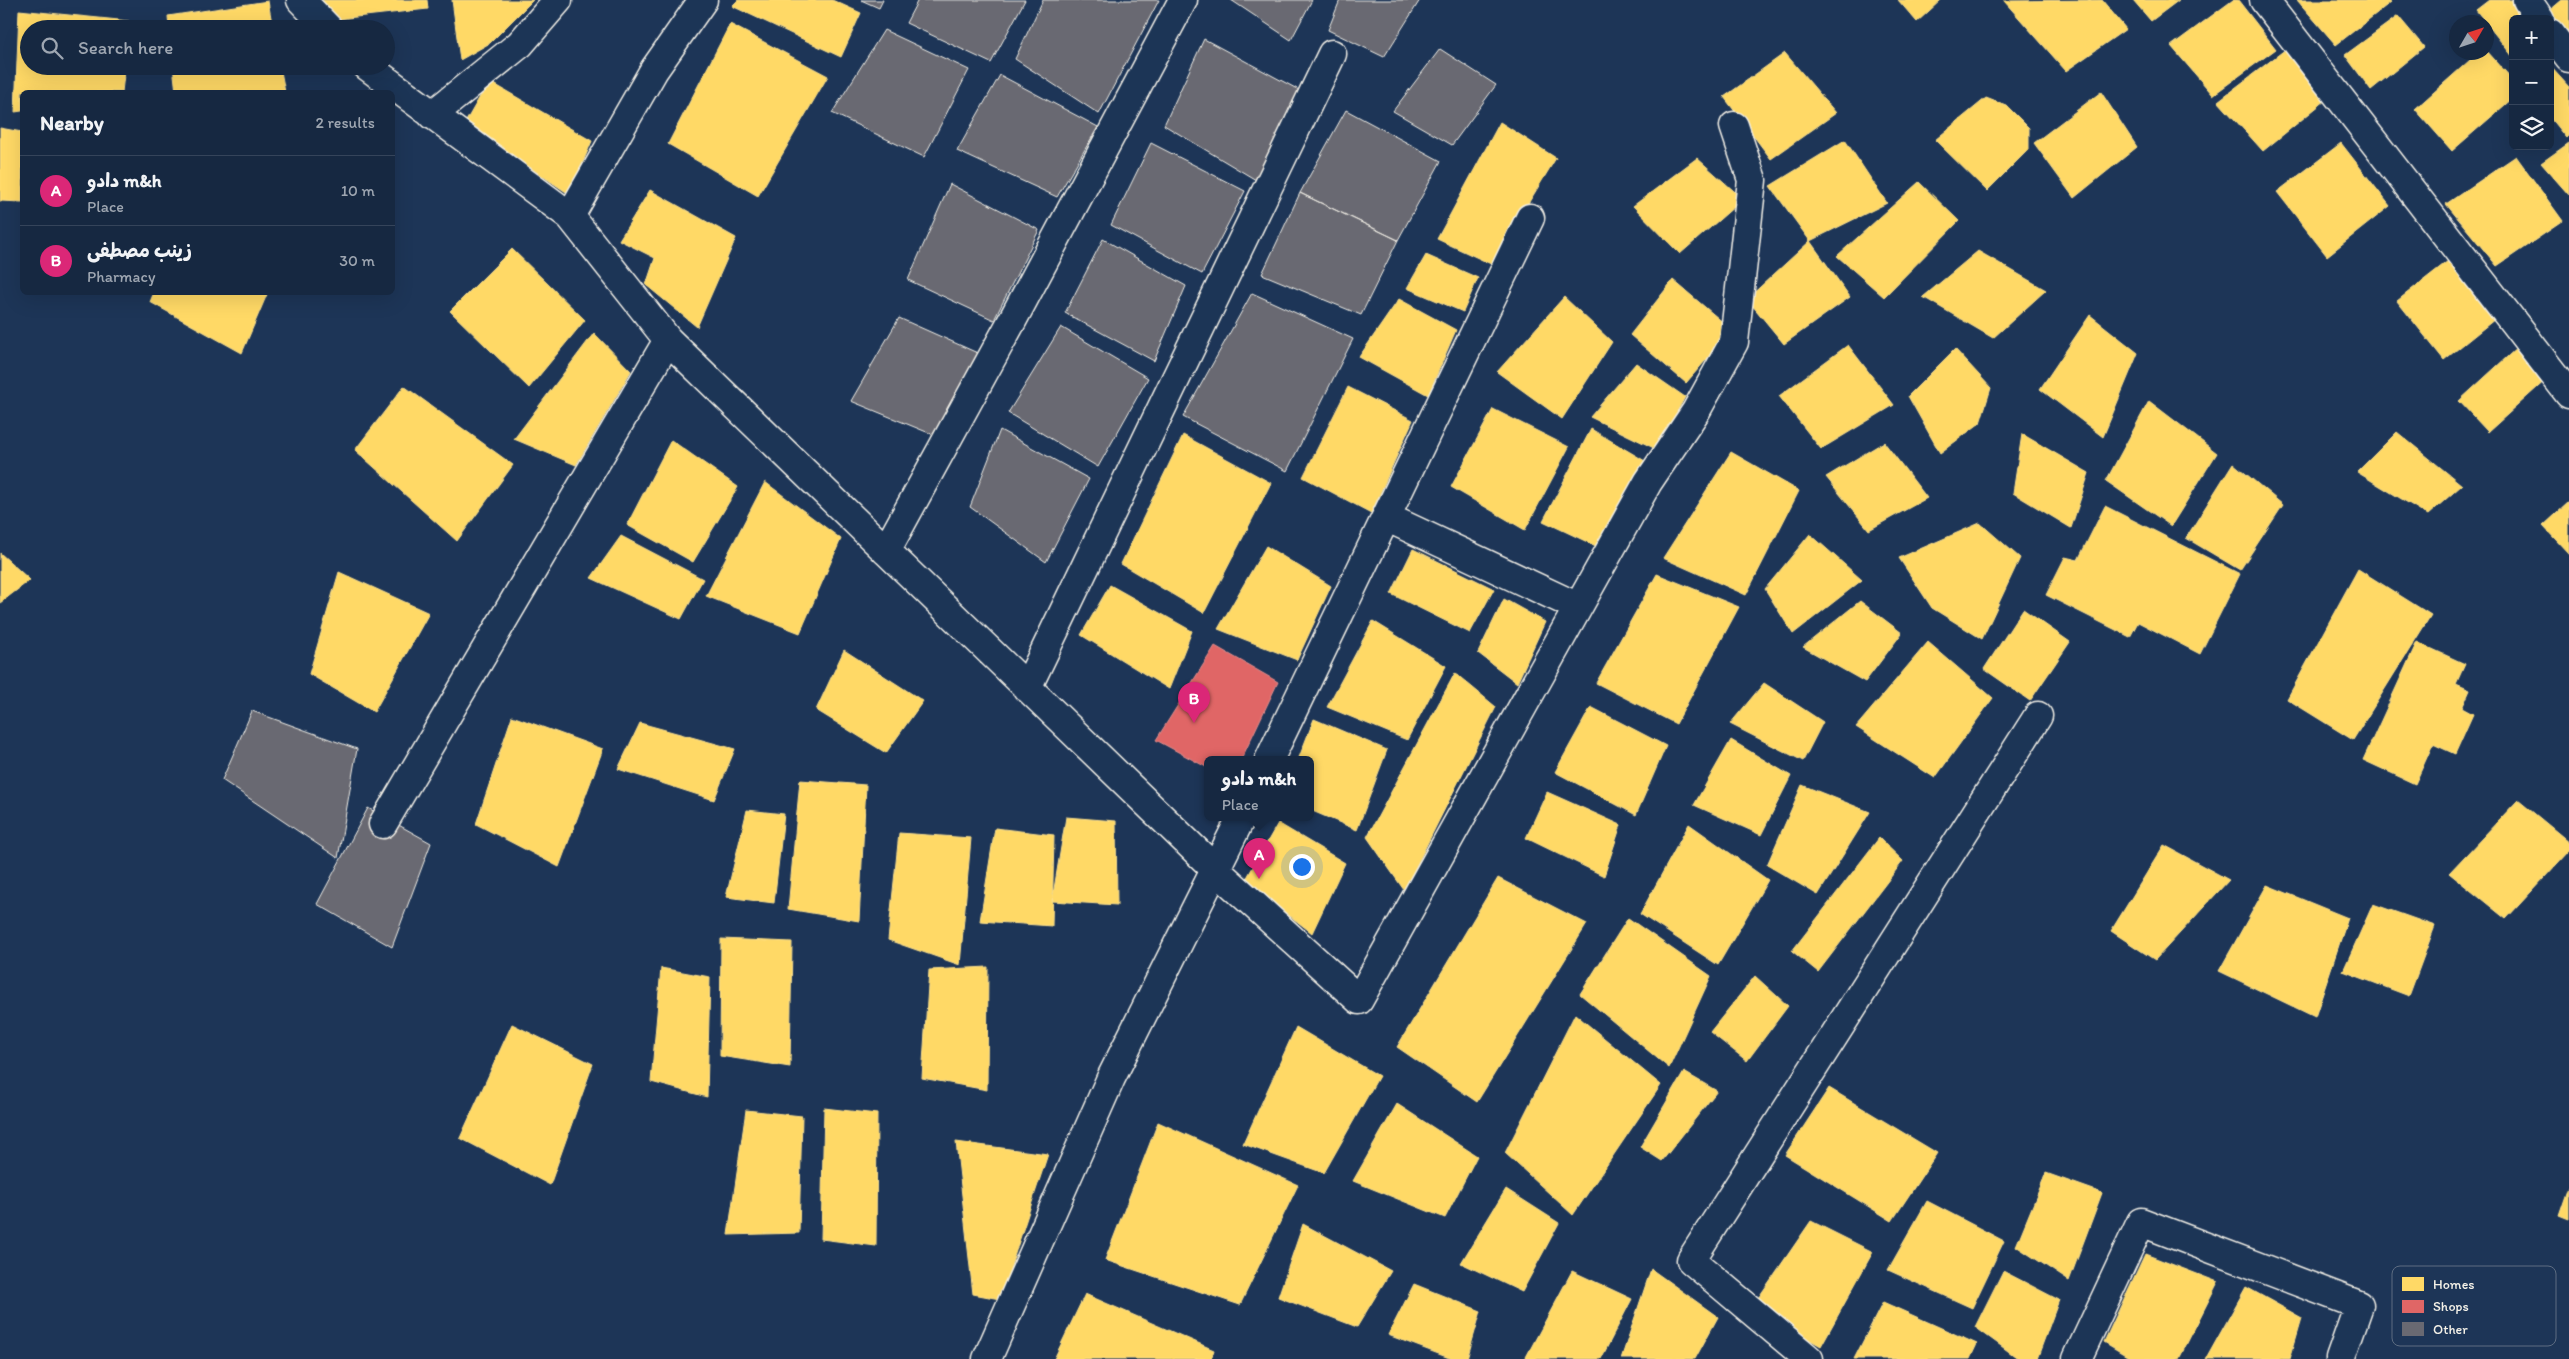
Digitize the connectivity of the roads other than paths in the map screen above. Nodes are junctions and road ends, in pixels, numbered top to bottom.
1 (301, 0) edge
2 (558, 0) edge
3 (703, 0) edge
4 (1183, 0) edge
5 (2264, 0) edge
6 (2526, 0) edge
7 (2537, 15) edge
8 (321, 20) edge
9 (2554, 38) edge
10 (1332, 54) dead end
11 (2569, 58) edge
12 (379, 75) edge
13 (432, 115) junction
14 (1734, 126) dead end
15 (570, 216) junction
16 (1530, 218) dead end
17 (668, 340) junction
18 (2569, 394) edge
19 (1386, 518) junction
20 (886, 551) junction
21 (1578, 607) junction
22 (1027, 688) junction
23 (2038, 716) dead end
24 (1271, 756) edge
25 (1240, 821) edge
26 (383, 824) dead end
27 (1216, 870) junction
28 (987, 1359) edge
29 (1809, 1359) edge
30 (2077, 1359) edge
31 (2340, 1359) edge

1 - 8 street
2 - 13 street
3 - 15 street
4 - 20 street
5 - 18 street
6 - 7 street
9 - 11 street
10 - 22 street
12 - 13 street
13 - 15 street
14 - 21 street
15 - 17 street
16 - 19 street
17 - 20 street
17 - 26 street
19 - 21 street
19 - 24 street
20 - 22 street
21 - 27 street
22 - 27 street
23 - 29 street
25 - 27 street
27 - 28 street
30 - 31 street

